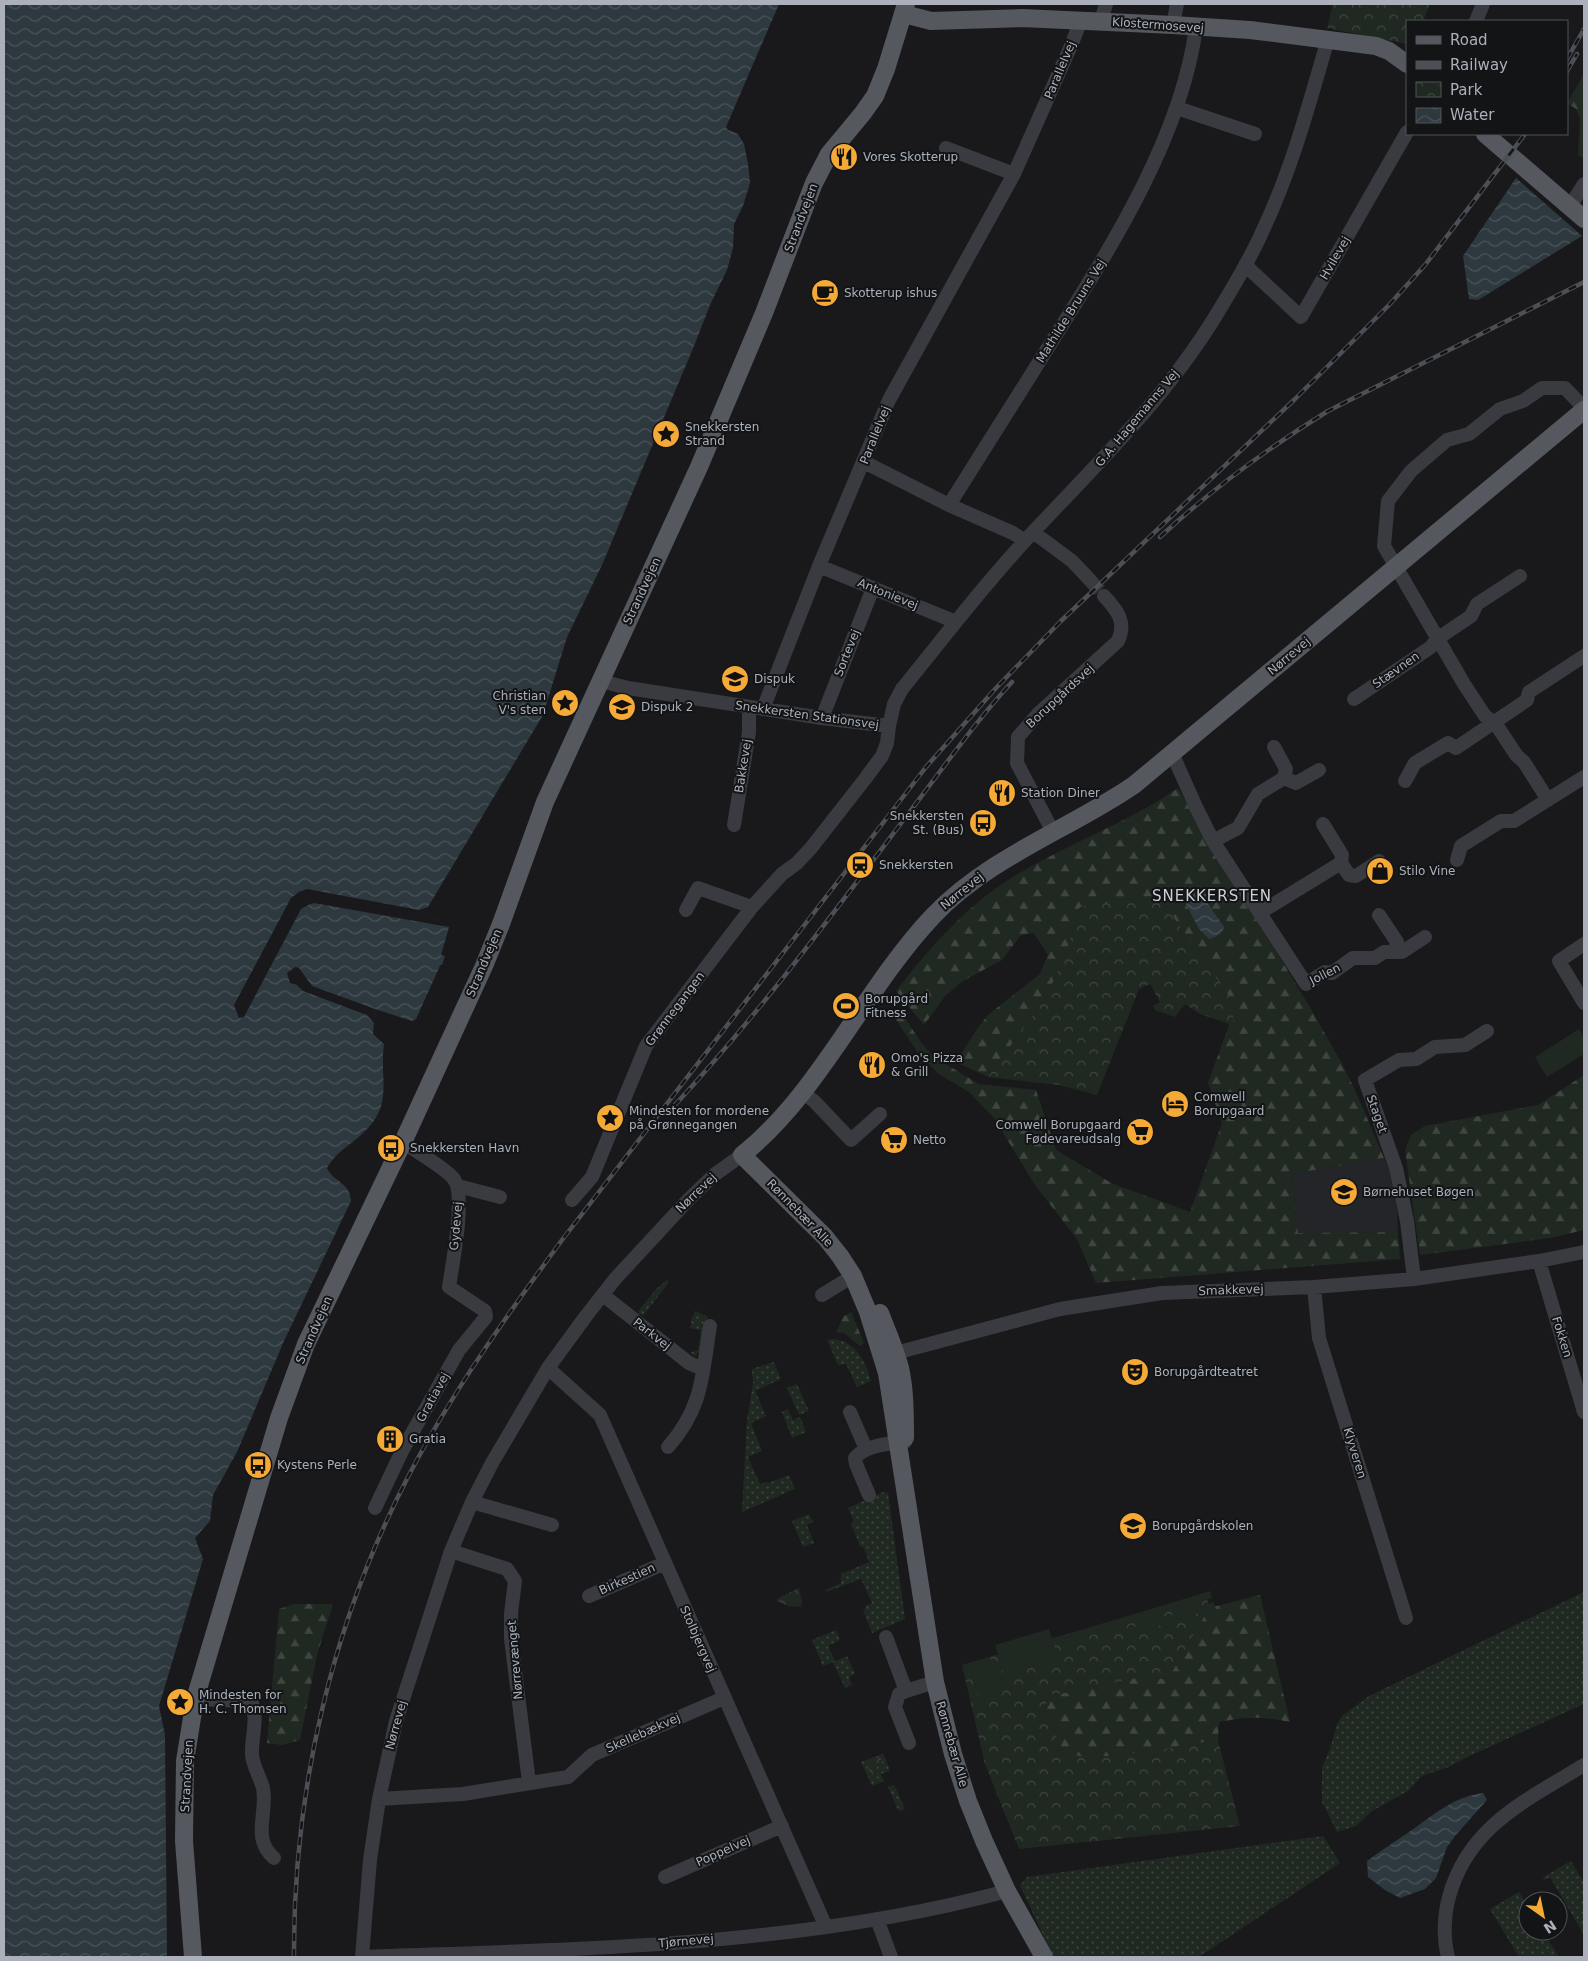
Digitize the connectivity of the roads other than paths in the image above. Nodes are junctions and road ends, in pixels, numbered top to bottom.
1 (1106, 4) edge
2 (1177, 4) edge
3 (1483, 4) edge
4 (905, 9) edge
5 (1079, 20) junction
6 (1476, 20) edge
7 (1101, 21) junction
8 (1173, 25) junction
9 (1196, 27) junction
10 (1328, 39) junction
11 (1406, 63) edge
12 (1177, 108) junction
13 (1255, 134) dead end
14 (1406, 134) edge
15 (1486, 135) edge
16 (946, 148) dead end
17 (1014, 174) junction
18 (1584, 184) edge
19 (1579, 211) edge
20 (1245, 265) junction
21 (1584, 409) edge
22 (864, 462) junction
23 (949, 505) junction
24 (1029, 537) junction
25 (819, 566) junction
26 (1395, 567) junction
27 (1520, 576) dead end
28 (1090, 580) tunnel mouth
29 (873, 588) junction
30 (1104, 596) tunnel mouth
31 (956, 622) junction
32 (1438, 639) junction
33 (1584, 656) edge
34 (601, 681) junction
35 (1354, 699) dead end
36 (756, 708) junction
37 (822, 718) junction
38 (1495, 723) junction
39 (889, 726) junction
40 (1274, 747) dead end
41 (1172, 753) junction
42 (1319, 770) dead end
43 (1584, 777) edge
44 (1284, 778) junction
45 (1405, 781) dead end
46 (1548, 800) junction
47 (1323, 824) dead end
48 (734, 825) dead end
49 (1053, 832) junction
50 (1213, 841) junction
51 (1457, 860) dead end
52 (1379, 861) dead end
53 (1342, 863) junction
54 (782, 874) joint
55 (752, 907) junction
56 (686, 910) dead end
57 (1261, 912) junction
58 (1379, 916) dead end
59 (1425, 937) dead end
60 (1584, 944) edge
61 (1395, 950) junction
62 (1584, 1003) edge
63 (1486, 1031) dead end
64 (802, 1092) junction
65 (880, 1114) dead end
66 (403, 1142) junction
67 (742, 1155) junction
68 (458, 1186) junction
69 (500, 1197) dead end
70 (572, 1200) dead end
71 (1584, 1252) edge
72 (1539, 1261) junction
73 (853, 1276) junction
74 (1414, 1279) junction
75 (1314, 1287) junction
76 (603, 1295) junction
77 (822, 1295) dead end
78 (486, 1317) joint
79 (710, 1326) dead end
80 (889, 1355) junction
81 (548, 1368) junction
82 (703, 1370) junction
83 (850, 1412) dead end
84 (1584, 1412) edge
85 (901, 1442) junction
86 (668, 1447) dead end
87 (866, 1449) junction
88 (868, 1495) dead end
89 (472, 1502) junction
90 (375, 1508) dead end
91 (552, 1526) dead end
92 (451, 1551) junction
93 (665, 1563) junction
94 (590, 1596) dead end
95 (1406, 1618) dead end
96 (886, 1637) dead end
97 (935, 1682) junction
98 (906, 1691) junction
99 (724, 1698) junction
100 (195, 1700) junction
101 (909, 1743) dead end
102 (1584, 1765) edge
103 (529, 1782) junction
104 (379, 1798) junction
105 (782, 1826) junction
106 (274, 1858) dead end
107 (665, 1877) dead end
108 (1007, 1891) junction
109 (877, 1919) junction
110 (826, 1927) junction
111 (587, 1953) edge
112 (525, 1954) edge
113 (1041, 1956) edge
114 (193, 1957) edge
115 (362, 1957) edge
116 (891, 1957) edge
117 (1448, 1957) edge

1 - 7 street
2 - 8 street
3 - 6 street
4 - 5 main road, Klostermosevej
4 - 34 main road, Strandvejen
5 - 7 main road, Klostermosevej
5 - 17 street, Parallelvej
7 - 8 main road, Klostermosevej
8 - 9 main road, Klostermosevej
9 - 10 main road, Klostermosevej
9 - 12 street, Mathilde Bruuns Vej
10 - 11 main road, Klostermosevej
10 - 20 street, G.A. Hagemanns Vej
12 - 13 street
12 - 23 street, Mathilde Bruuns Vej
14 - 20 street, Hvilevej
15 - 19 main road
16 - 17 street
17 - 22 street, Parallelvej
18 - 19 street
20 - 24 street, G.A. Hagemanns Vej
21 - 26 main road, Nørrevej
21 - 26 street
22 - 23 street
22 - 25 street, Parallelvej
23 - 24 street
24 - 28 street
24 - 31 street, G.A. Hagemanns Vej
25 - 29 street, Antonievej
25 - 36 street, Parallelvej
26 - 32 street
26 - 41 main road, Nørrevej
27 - 32 street, Stævnen
29 - 31 street, Antonievej
29 - 37 street, Sortevej
30 - 49 street, Borupgårdsvej
31 - 39 street, G.A. Hagemanns Vej
32 - 35 street, Stævnen
32 - 38 street
33 - 38 street
34 - 36 street, Snekkersten Stationsvej
34 - 66 main road, Strandvejen
36 - 37 street, Snekkersten Stationsvej
36 - 48 street, Bakkevej
37 - 39 street, Snekkersten Stationsvej
38 - 45 street
38 - 46 street
39 - 54 street, Snekkersten Stationsvej
40 - 44 street
41 - 49 main road, Nørrevej
41 - 50 street, Jollen
42 - 44 street
43 - 46 street
44 - 50 street
46 - 51 street
47 - 53 street
49 - 64 main road, Nørrevej
50 - 57 street, Jollen
52 - 53 street
53 - 57 street
54 - 55 street, Grønnegangen
55 - 56 street
55 - 70 street, Grønnegangen
57 - 61 street, Jollen
58 - 61 street
59 - 61 street, Jollen
60 - 62 street
63 - 74 street, Staget
64 - 65 street
64 - 67 main road, Nørrevej
66 - 68 street, Gydevej
66 - 100 main road, Strandvejen
67 - 73 main road, Rønnebær Alle
67 - 76 street, Nørrevej
68 - 69 street
68 - 78 street, Gydevej
71 - 72 street, Smakkevej
72 - 74 street, Smakkevej
72 - 84 street, Fokken
73 - 77 street
73 - 80 main road, Rønnebær Alle
74 - 75 street, Smakkevej
75 - 80 street, Smakkevej
75 - 95 street, Klyveren
76 - 81 street, Nørrevej
76 - 82 street, Parkvej
78 - 90 street, Gratiavej
79 - 82 street
80 - 85 main road, Rønnebær Alle
81 - 89 street, Nørrevej
81 - 93 street, Stolbjergvej
82 - 86 street
83 - 87 street
85 - 87 street
85 - 97 main road, Rønnebær Alle
87 - 88 street
89 - 91 street
89 - 92 street, Nørrevej
92 - 103 street, Nørrevænget
92 - 104 street, Nørrevej
93 - 94 street, Birkestien
93 - 99 street, Stolbjergvej
96 - 98 street
97 - 98 street
97 - 108 main road, Rønnebær Alle
98 - 101 street
99 - 103 street, Skellebækvej
99 - 105 street, Stolbjergvej
100 - 106 street
100 - 114 main road, Strandvejen
102 - 117 street
103 - 104 street
104 - 115 street, Nørrevej
105 - 107 street, Poppelvej
105 - 110 street, Stolbjergvej
108 - 109 street, Tjørnevej
108 - 113 main road, Rønnebær Alle
109 - 110 street, Tjørnevej
109 - 116 street
110 - 111 street, Tjørnevej
111 - 112 street, Tjørnevej
112 - 115 street, Tjørnevej

